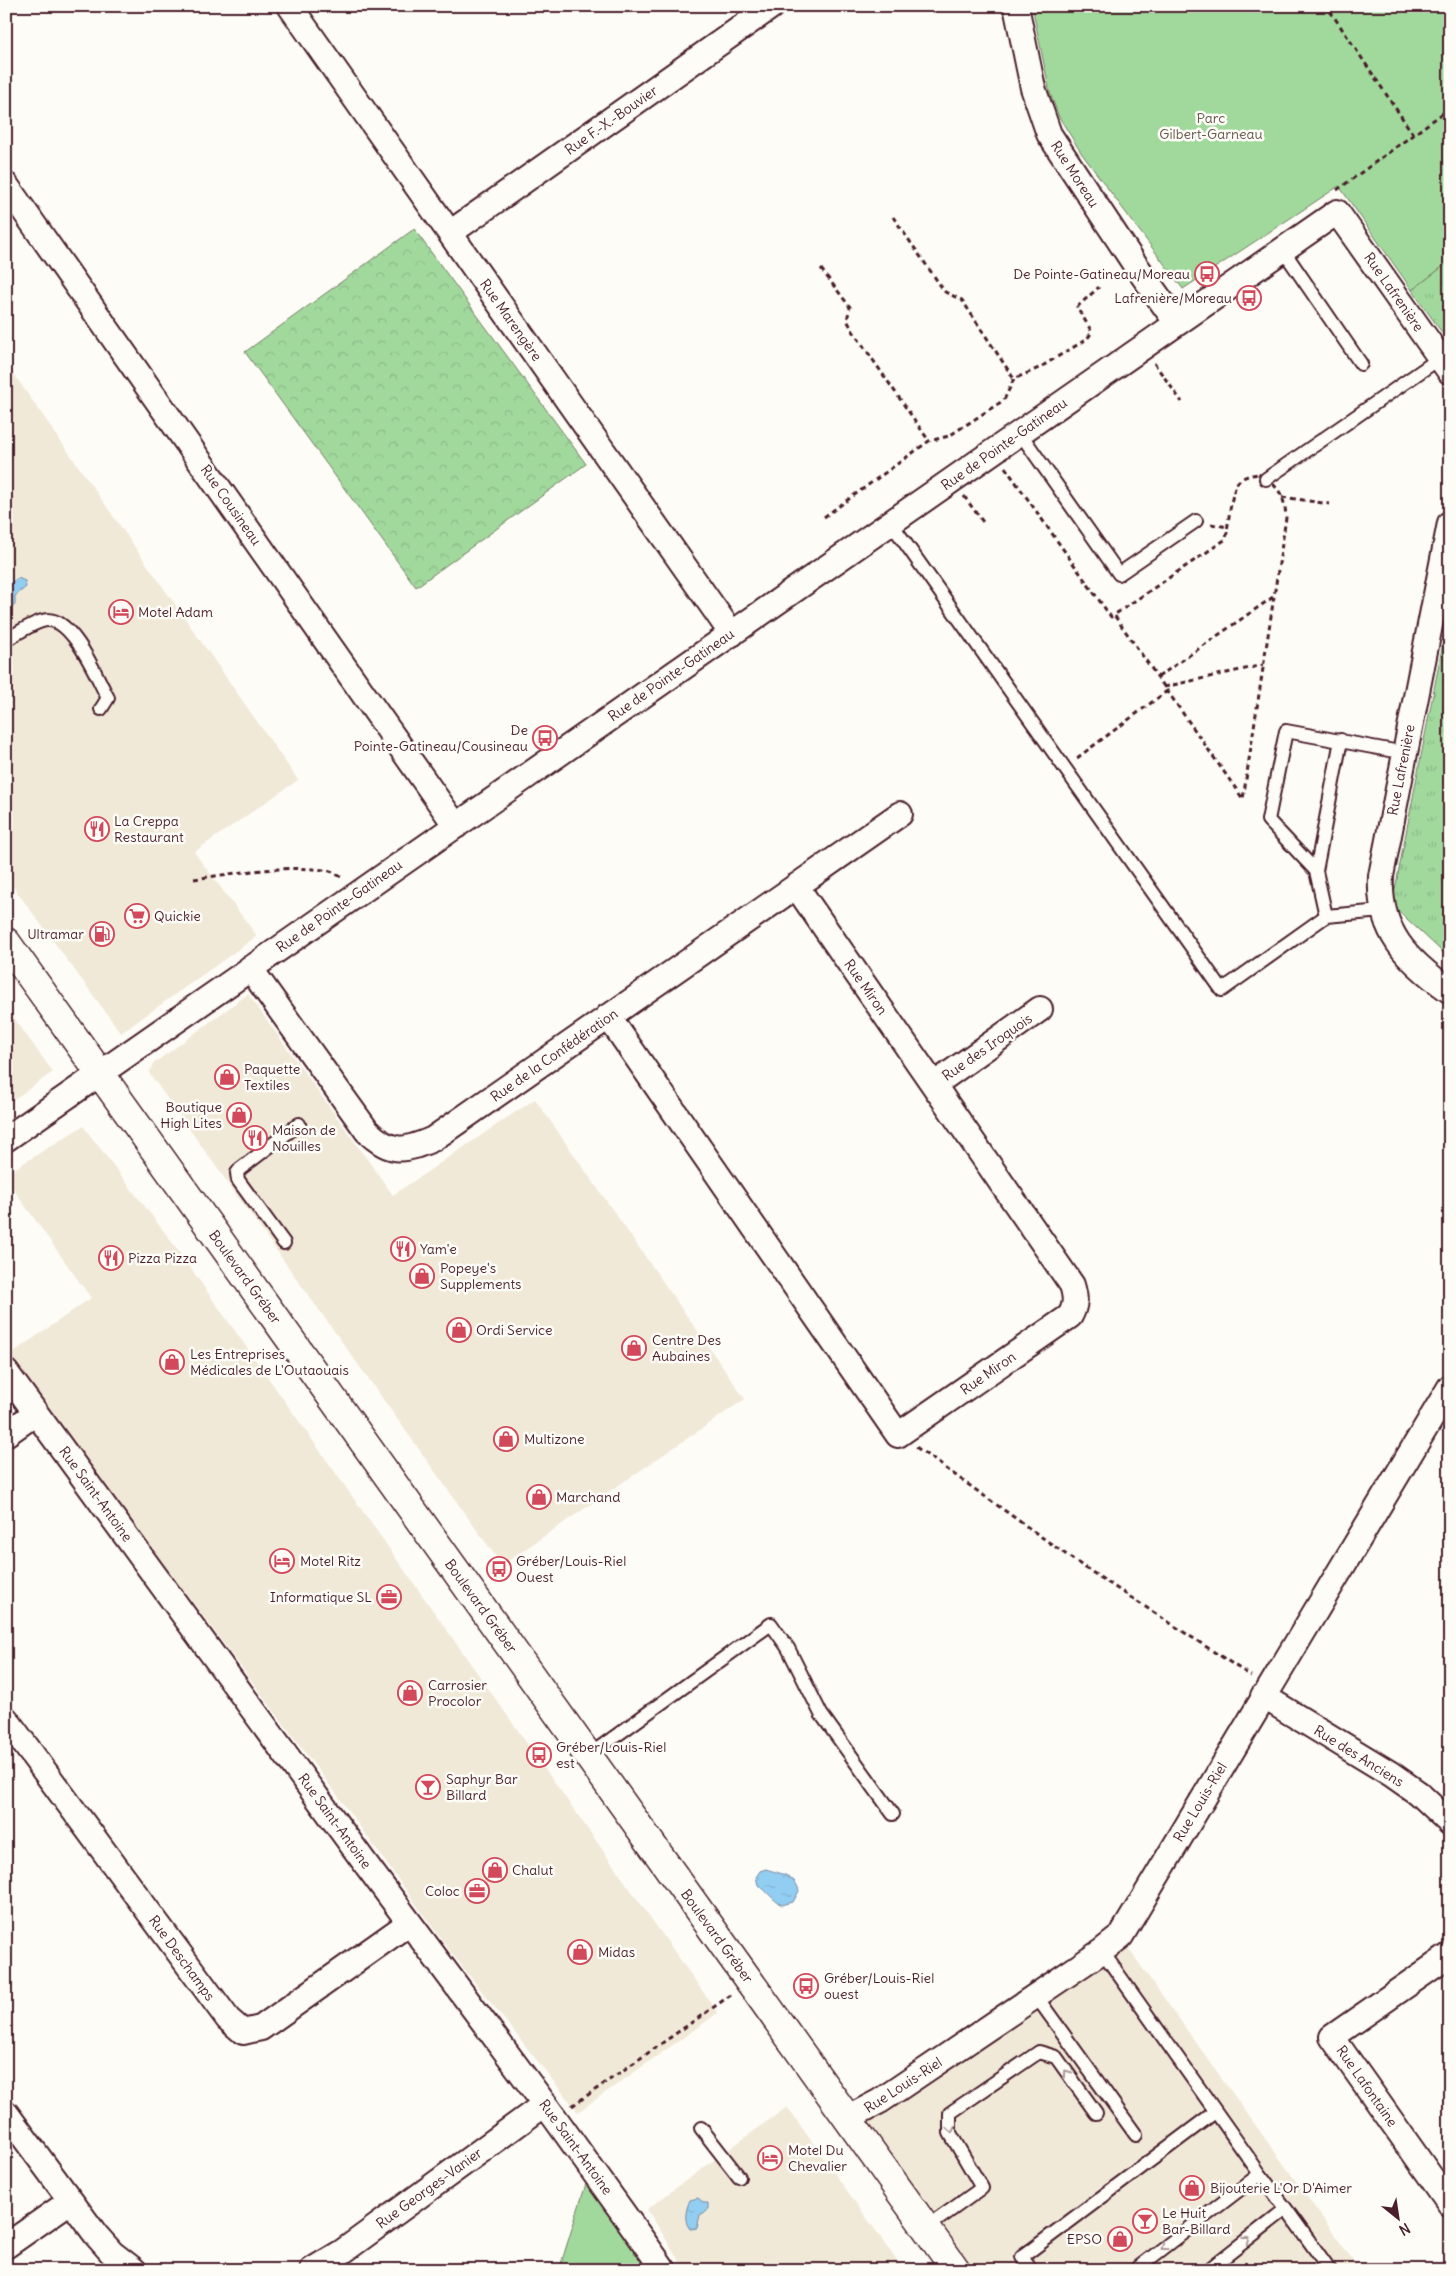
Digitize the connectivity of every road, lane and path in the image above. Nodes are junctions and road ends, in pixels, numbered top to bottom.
1 (290, 6) edge
2 (772, 6) edge
3 (1016, 6) edge
4 (1330, 11) dead end
5 (1450, 108) edge
6 (1413, 134) junction
7 (6, 185) edge
8 (1336, 202) junction
9 (893, 217) dead end
10 (450, 233) junction
11 (1283, 250) junction
12 (821, 269) dead end
13 (1099, 287) dead end
14 (1177, 323) junction
15 (1154, 363) dead end
16 (1361, 364) dead end
17 (1445, 365) edge
18 (1014, 380) junction
19 (1182, 402) dead end
20 (1020, 433) junction
21 (929, 441) junction
22 (1005, 466) dead end
23 (1266, 478) junction
24 (964, 495) dead end
25 (1282, 496) junction
26 (1330, 504) dead end
27 (824, 517) dead end
28 (1196, 521) dead end
29 (982, 522) dead end
30 (890, 523) junction
31 (1450, 523) edge
32 (1273, 596) junction
33 (1114, 615) junction
34 (732, 634) junction
35 (6, 640) edge
36 (1263, 665) junction
37 (1157, 677) junction
38 (1164, 687) junction
39 (1168, 692) junction
40 (101, 708) dead end
41 (1341, 740) junction
42 (1405, 753) junction
43 (1064, 768) junction
44 (900, 814) dead end
45 (456, 826) junction
46 (1316, 871) junction
47 (194, 879) dead end
48 (346, 880) dead end
49 (796, 886) junction
50 (1382, 911) junction
51 (1326, 916) junction
52 (6, 942) edge
53 (250, 968) junction
54 (1450, 992) edge
55 (1040, 1009) dead end
56 (608, 1016) junction
57 (100, 1074) junction
58 (935, 1084) junction
59 (299, 1124) dead end
60 (6, 1139) edge
61 (284, 1243) dead end
62 (6, 1372) edge
63 (1450, 1387) edge
64 (36, 1412) junction
65 (6, 1434) edge
66 (898, 1435) junction
67 (1266, 1692) junction
68 (6, 1719) edge
69 (588, 1756) junction
70 (893, 1814) dead end
71 (1450, 1824) edge
72 (409, 1923) junction
73 (1102, 1951) junction
74 (1450, 1955) edge
75 (750, 1982) junction
76 (1036, 1996) junction
77 (550, 2111) junction
78 (1215, 2112) junction
79 (6, 2113) edge
80 (1096, 2113) dead end
81 (848, 2118) junction
82 (701, 2128) dead end
83 (1136, 2135) dead end
84 (1260, 2174) junction
85 (739, 2177) dead end
86 (69, 2202) junction
87 (1450, 2204) edge
88 (1286, 2209) junction
89 (926, 2228) junction
90 (6, 2246) edge
91 (134, 2270) edge
92 (312, 2270) edge
93 (664, 2270) edge
94 (956, 2270) edge
95 (1031, 2270) edge
96 (1135, 2270) edge
97 (1208, 2270) edge
98 (1330, 2270) edge

1 - 10 street, Rue Marengère
2 - 10 street, Rue F.-X.-Bouvier
3 - 14 street, Rue Moreau
4 - 6 path
5 - 6 path
6 - 8 path
7 - 45 street, Rue Cousineau
8 - 11 street, Rue de Pointe-Gatineau
8 - 17 street, Rue Lafrenière
9 - 18 path
10 - 34 street, Rue Marengère
11 - 14 street, Rue de Pointe-Gatineau
11 - 16 lane
12 - 21 path
13 - 18 path
14 - 20 street, Rue de Pointe-Gatineau
15 - 19 path
17 - 23 lane
18 - 21 path
20 - 28 lane
20 - 30 street, Rue de Pointe-Gatineau
21 - 27 path
22 - 33 path
23 - 25 path
23 - 33 path
24 - 29 path
25 - 26 path
25 - 32 path
30 - 34 street, Rue de Pointe-Gatineau
30 - 43 lane
31 - 42 street, Rue Lafrenière
32 - 36 path
32 - 37 path
33 - 37 path
34 - 45 street, Rue de Pointe-Gatineau
35 - 40 lane
36 - 38 path
36 - 39 path
37 - 38 path
37 - 39 path
38 - 39 path
39 - 43 path
41 - 42 lane
41 - 46 lane
41 - 46 lane
42 - 50 street, Rue Lafrenière
43 - 51 lane
44 - 49 street, Rue de la Confédération
45 - 53 street, Rue de Pointe-Gatineau
46 - 51 lane
47 - 48 path
49 - 56 street, Rue de la Confédération
49 - 58 street, Rue Miron
50 - 51 lane
50 - 54 street, Rue Lafrenière
52 - 57 main road, Boulevard Gréber
53 - 56 street, Rue de la Confédération
53 - 57 street, Rue de Pointe-Gatineau
55 - 58 street, Rue des Iroquois
56 - 66 street
57 - 60 street, Rue de Pointe-Gatineau
57 - 69 main road, Boulevard Gréber
58 - 66 street, Rue Miron
59 - 61 lane
62 - 64 street, Rue Saint-Antoine
63 - 67 street, Rue Louis-Riel
64 - 65 street
64 - 72 street, Rue Saint-Antoine
66 - 67 path
67 - 71 street, Rue des Anciens
67 - 73 street, Rue Louis-Riel
68 - 72 street, Rue Deschamps
69 - 70 lane
69 - 75 main road, Boulevard Gréber
72 - 77 street, Rue Saint-Antoine
73 - 76 street, Rue Louis-Riel
73 - 78 lane
74 - 87 street, Rue Lafontaine
75 - 77 path
75 - 81 main road, Boulevard Gréber
76 - 81 street, Rue Louis-Riel
76 - 83 lane
77 - 92 street, Rue Georges-Vanier
77 - 93 street, Rue Saint-Antoine
78 - 84 lane
78 - 95 lane
79 - 86 street
80 -> 89 lane
81 - 89 main road, Boulevard Gréber
82 - 85 lane
84 - 88 lane
84 -> 96 lane
86 - 90 street
86 - 91 street
97 -> 88 lane
88 - 98 lane
89 - 94 main road, Boulevard Gréber

